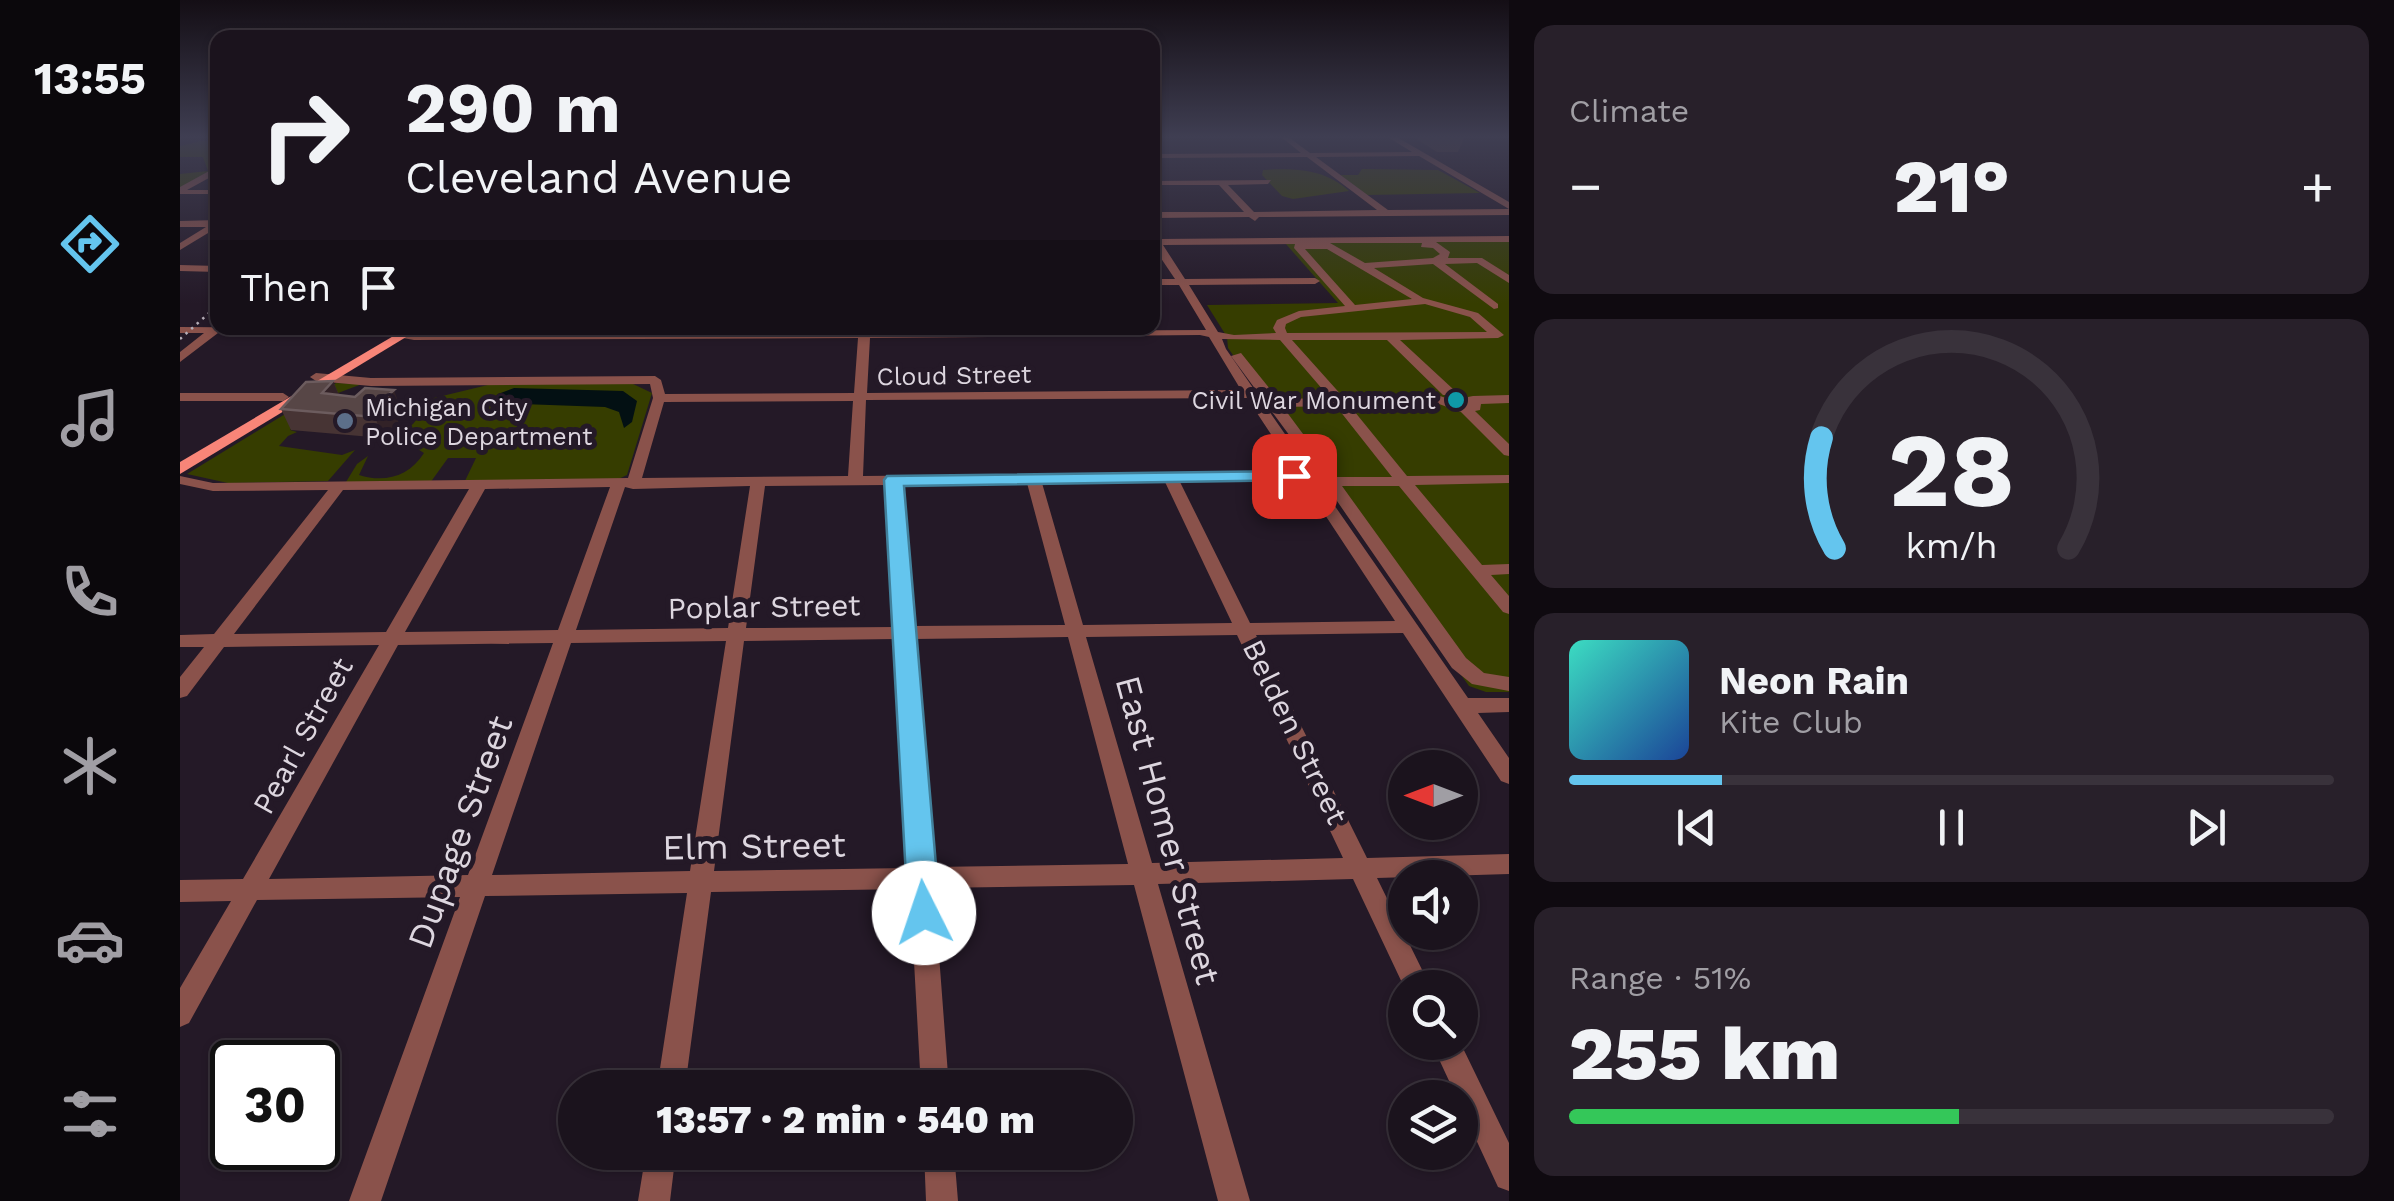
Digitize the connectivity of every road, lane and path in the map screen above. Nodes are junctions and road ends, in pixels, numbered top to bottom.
1 (1230, 192) edge
2 (1358, 192) edge
3 (1482, 192) edge
4 (1509, 209) edge
5 (1386, 213) junction
6 (1251, 214) junction
7 (1160, 215) edge
8 (180, 224) edge
9 (210, 224) edge
10 (210, 228) edge
11 (1160, 240) edge
12 (1277, 241) junction
13 (1428, 242) junction
14 (1509, 242) edge
15 (1328, 246) junction
16 (180, 247) edge
17 (1160, 249) edge
18 (1447, 254) junction
19 (1479, 260) junction
20 (1435, 261) junction
21 (1509, 264) edge
22 (180, 268) edge
23 (210, 269) edge
24 (1381, 271) junction
25 (1509, 280) edge
26 (1181, 281) junction
27 (1160, 282) edge
28 (1315, 282) junction
29 (1398, 296) junction
30 (1330, 298) dead end
31 (1494, 306) junction
32 (1509, 306) edge
33 (1354, 310) junction
34 (1476, 310) junction
35 (180, 330) edge
36 (210, 330) edge
37 (1160, 333) edge
38 (1213, 334) junction
39 (210, 335) edge
40 (395, 335) edge
41 (864, 335) edge
42 (1283, 336) junction
43 (1390, 337) junction
44 (1234, 338) junction
45 (1505, 338) edge
46 (180, 358) edge
47 (322, 378) junction
48 (1250, 394) junction
49 (1444, 396) junction
50 (180, 397) edge
51 (283, 397) junction
52 (658, 398) junction
53 (860, 398) junction
54 (1509, 399) edge
55 (1340, 402) junction
56 (1274, 403) junction
57 (1469, 404) junction
58 (1509, 452) edge
59 (180, 457) edge
60 (180, 468) edge
61 (1306, 476) junction
62 (1170, 477) junction
63 (1033, 479) junction
64 (1509, 479) edge
65 (180, 480) edge
66 (856, 480) junction
67 (894, 480) junction
68 (1404, 481) junction
69 (758, 482) junction
70 (1331, 482) junction
71 (625, 485) junction
72 (338, 487) junction
73 (478, 487) junction
74 (1509, 569) edge
75 (1478, 570) junction
76 (1509, 608) edge
77 (1408, 627) junction
78 (1245, 629) junction
79 (1077, 631) junction
80 (906, 633) junction
81 (735, 635) junction
82 (566, 636) junction
83 (392, 638) junction
84 (220, 640) junction
85 (180, 641) edge
86 (1509, 684) edge
87 (180, 691) edge
88 (1509, 705) edge
89 (1462, 706) junction
90 (1509, 776) edge
91 (1509, 864) edge
92 (1361, 869) junction
93 (1144, 874) junction
94 (922, 878) junction
95 (700, 883) junction
96 (478, 886) junction
97 (180, 890) edge
98 (250, 890) junction
99 (1409, 970) edge
100 (180, 1014) edge
101 (1453, 1060) edge
102 (674, 1070) edge
103 (934, 1070) edge
104 (659, 1170) edge
105 (940, 1170) edge
106 (1509, 1176) edge
107 (364, 1201) edge
108 (654, 1201) edge
109 (942, 1201) edge
110 (1234, 1201) edge

1 - 6 street
2 - 5 street
3 - 4 street
4 - 5 street
5 - 6 street
5 - 13 street
6 - 7 street
6 - 12 street
8 - 9 street
10 - 16 street
11 - 12 street
12 - 13 street
12 - 28 street
13 - 14 street
13 - 15 street
13 - 18 street
15 - 24 street
15 - 33 street
17 - 26 street
18 - 19 street
18 - 20 street
19 - 20 street
19 - 21 street
19 - 25 street
20 - 24 street
20 - 31 street
22 - 23 street
24 - 29 street
26 - 27 street
26 - 28 street
26 - 38 street
28 - 30 street
29 - 33 street
29 - 34 street
31 - 32 street
31 - 34 street
33 - 42 street
34 - 45 street
35 - 36 street
37 - 38 street
38 - 44 street
38 - 48 street
39 - 46 street
40 - 47 main road
41 - 53 street
42 - 43 street
42 - 44 street
42 - 55 street
43 - 45 street
43 - 49 street
44 - 56 street
47 - 51 main road
47 - 52 street
47 - 60 main road
48 - 53 street, Cloud Street
48 - 61 street
49 - 55 street
49 - 57 street
50 - 51 street
51 - 59 main road
52 - 53 street, Cloud Street
52 - 71 street, Dupage Street
53 - 66 street
54 - 57 street
55 - 56 street
55 - 68 street
56 - 70 street
57 - 58 street
61 - 62 street
61 - 77 street
62 - 63 street
62 - 78 street, Belden Street
63 - 67 street
63 - 79 street, East Homer Street
64 - 68 street
65 - 72 street
66 - 67 street
66 - 69 street
67 - 80 street
68 - 70 street
68 - 75 street
69 - 71 street
69 - 81 street
70 - 86 street
71 - 73 street
71 - 82 street, Dupage Street
72 - 73 street
72 - 84 street
73 - 83 street, Pearl Street
74 - 75 street
75 - 76 street
77 - 78 street, Poplar Street
77 - 89 street
78 - 79 street, Poplar Street
78 - 92 street, Belden Street
79 - 80 street, Poplar Street
79 - 93 street, East Homer Street
80 - 81 street, Poplar Street
80 - 94 street
81 - 82 street, Poplar Street
81 - 95 street
82 - 83 street, Poplar Street
82 - 96 street, Dupage Street
83 - 84 street, Poplar Street
83 - 98 street, Pearl Street
84 - 85 street, Poplar Street
84 - 87 street
88 - 89 street
89 - 90 street
91 - 92 street, Elm Street
92 - 93 street, Elm Street
92 - 99 street, Belden Street
93 - 94 street, Elm Street
93 - 110 street, East Homer Street
94 - 95 street, Elm Street
94 - 103 street
95 - 96 street, Elm Street
95 - 102 street
96 - 98 street, Elm Street
96 - 107 street, Dupage Street
97 - 98 street, Elm Street
98 - 100 street, Pearl Street
101 - 106 street
104 - 108 street
105 - 109 street

